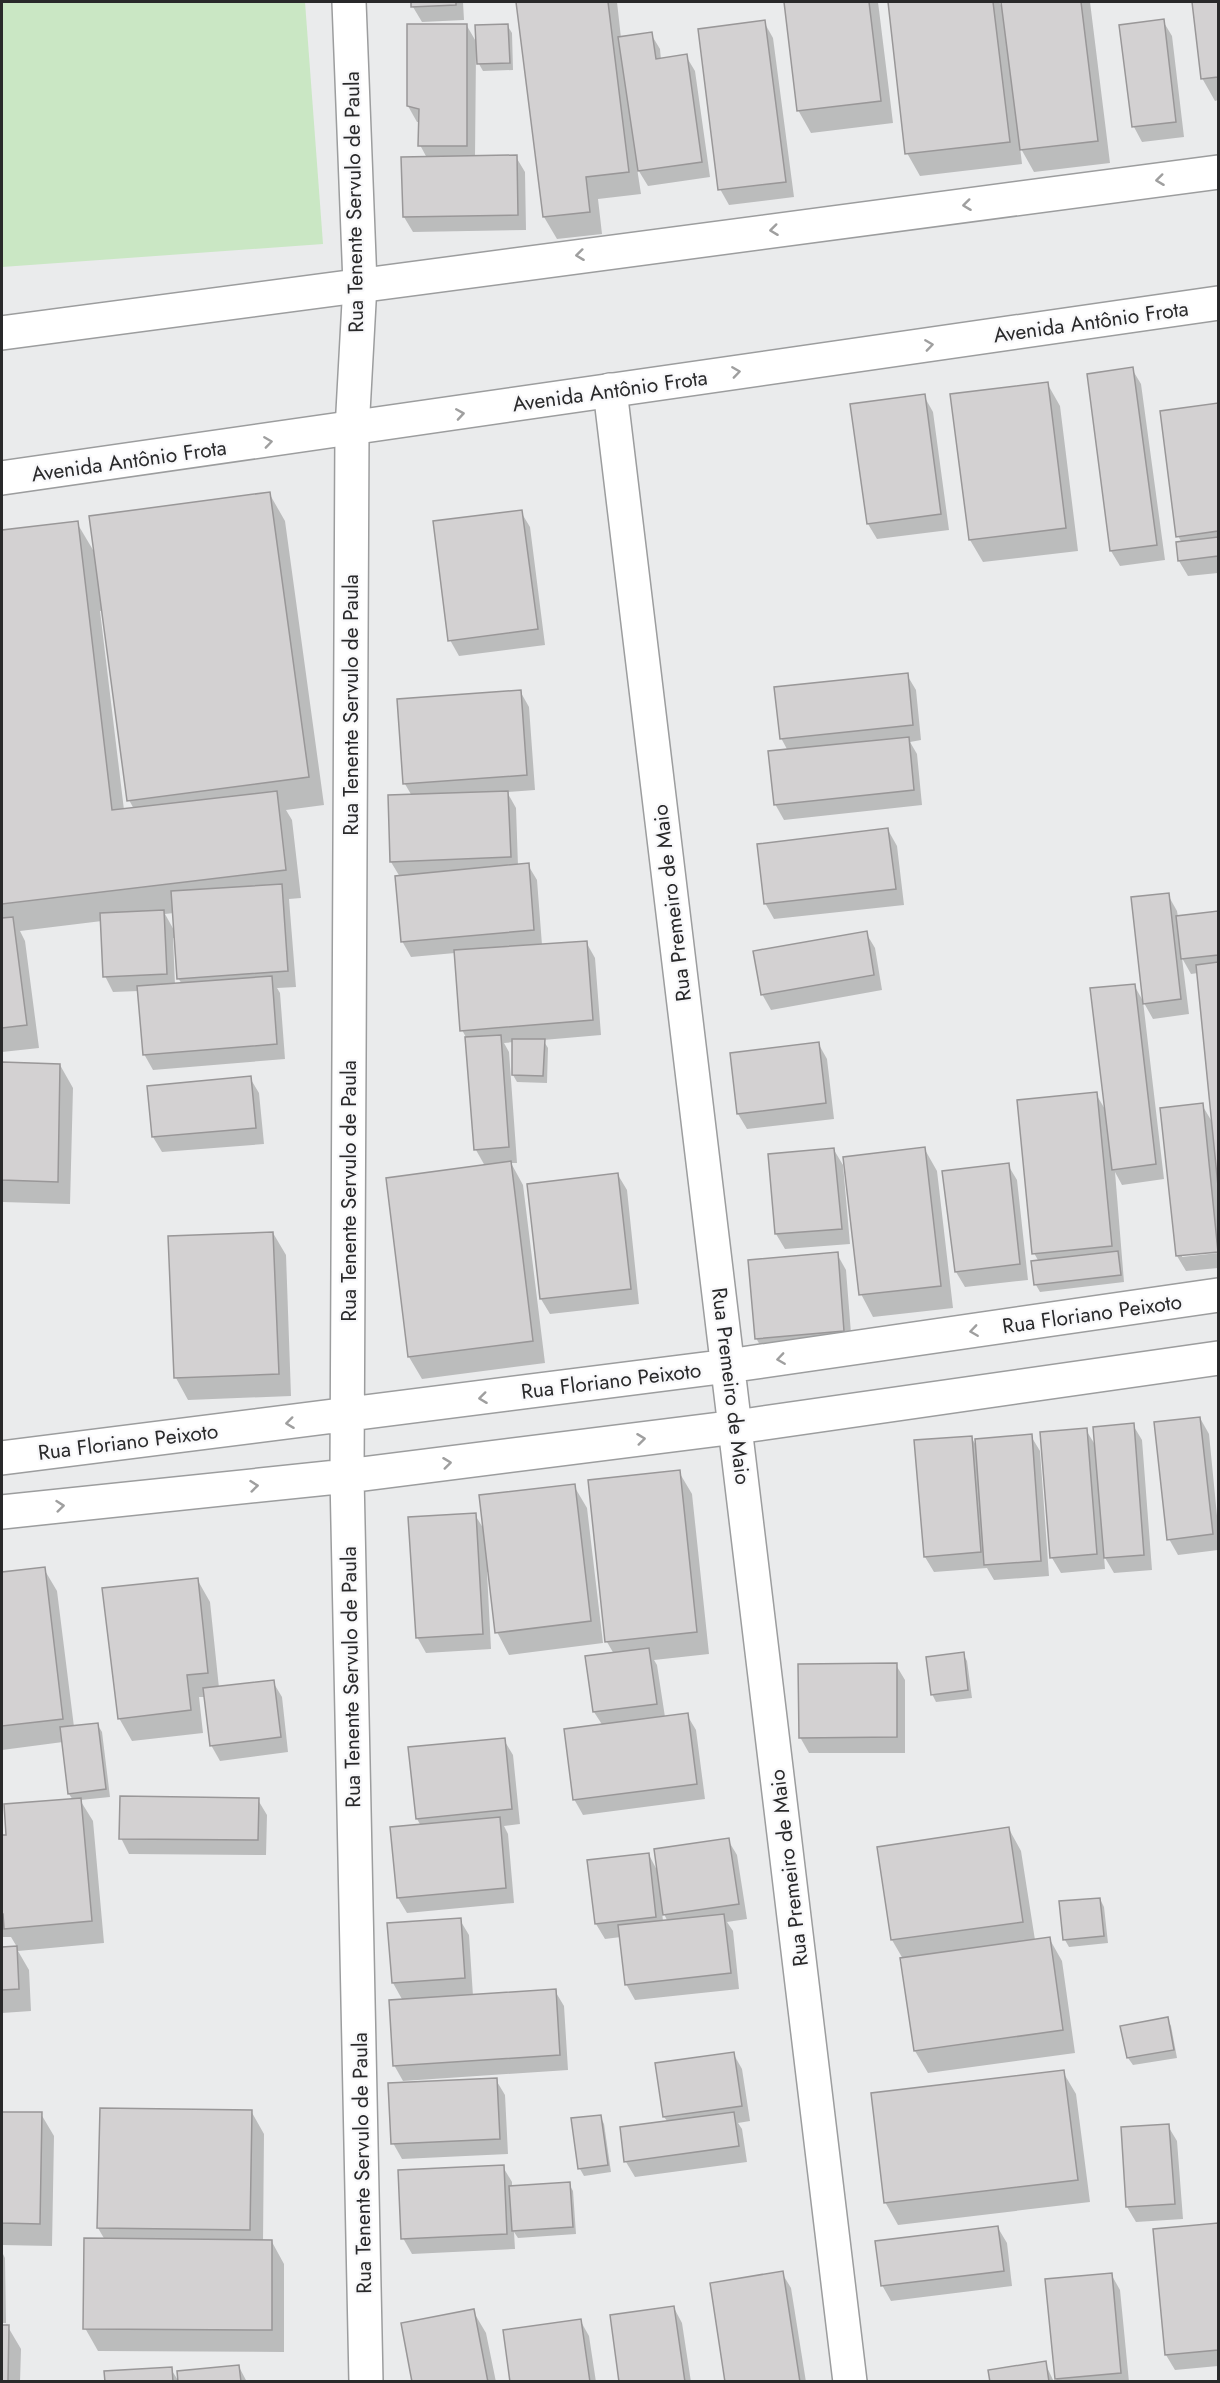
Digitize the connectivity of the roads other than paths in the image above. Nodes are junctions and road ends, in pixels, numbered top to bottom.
1 (349, 2) edge
2 (1218, 172) edge
3 (360, 284) junction
4 (1218, 303) edge
5 (2, 333) edge
6 (610, 390) junction
7 (352, 430) junction
8 (2, 478) edge
9 (1218, 1295) edge
10 (1218, 1358) edge
11 (728, 1366) junction
12 (348, 1415) junction
13 (736, 1427) junction
14 (2, 1458) edge
15 (347, 1476) junction
16 (2, 1512) edge
17 (366, 2382) edge
18 (850, 2382) edge

1 - 3 street, Rua Tenente Servulo de Paula
2 -> 3 street
3 - 5 street
3 - 7 street, Rua Tenente Servulo de Paula
6 -> 4 street, Avenida Antônio Frota
7 -> 6 street, Avenida Antônio Frota
6 - 11 street, Rua Premeiro de Maio
8 -> 7 street, Avenida Antônio Frota
7 - 12 street, Rua Tenente Servulo de Paula
9 -> 11 street, Rua Floriano Peixoto
10 - 13 street
11 -> 12 street, Rua Floriano Peixoto
11 - 13 street, Rua Premeiro de Maio
12 -> 14 street, Rua Floriano Peixoto
12 - 15 street, Rua Tenente Servulo de Paula
15 -> 13 street
13 - 18 street, Rua Premeiro de Maio
16 -> 15 street
15 - 17 street, Rua Tenente Servulo de Paula

